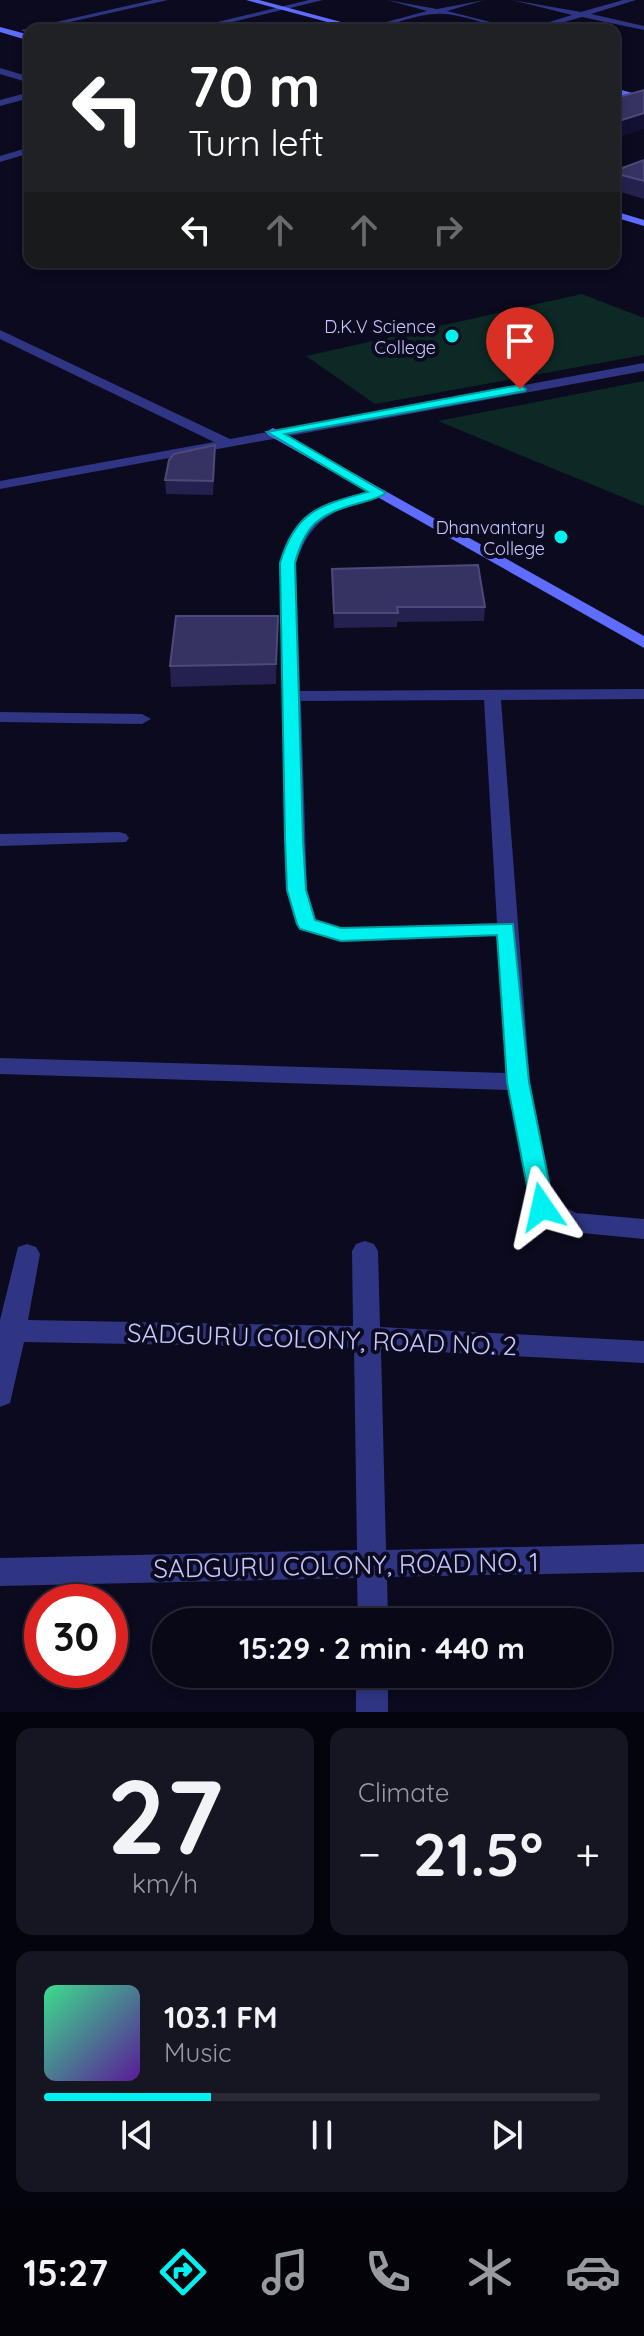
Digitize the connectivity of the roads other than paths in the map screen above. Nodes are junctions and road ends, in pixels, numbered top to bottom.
1 (164, 0) edge
2 (250, 0) edge
3 (319, 0) edge
4 (391, 0) edge
5 (481, 0) edge
6 (516, 0) edge
7 (632, 0) edge
8 (283, 8) junction
9 (437, 11) junction
10 (582, 15) junction
11 (0, 23) edge
12 (68, 24) edge
13 (214, 24) edge
14 (342, 24) edge
15 (387, 24) edge
16 (492, 24) edge
17 (549, 24) edge
18 (644, 28) edge
19 (0, 29) edge
20 (24, 32) edge
21 (24, 33) edge
22 (0, 71) edge
23 (24, 78) edge
24 (620, 93) edge
25 (24, 97) edge
26 (644, 99) edge
27 (0, 103) edge
28 (629, 104) edge
29 (24, 152) edge
30 (0, 159) edge
31 (620, 207) edge
32 (644, 213) edge
33 (620, 216) edge
34 (644, 223) edge
35 (0, 334) edge
36 (0, 347) edge
37 (32, 348) junction
38 (644, 367) edge
39 (273, 432) junction
40 (226, 442) junction
41 (0, 470) edge
42 (34, 478) junction
43 (0, 485) edge
44 (380, 493) junction
45 (644, 643) edge
46 (492, 694) junction
47 (644, 694) edge
48 (292, 696) junction
49 (0, 717) edge
50 (142, 719) dead end
51 (119, 838) dead end
52 (0, 840) edge
53 (507, 929) junction
54 (0, 1066) edge
55 (518, 1082) junction
56 (644, 1229) edge
57 (365, 1251) dead end
58 (27, 1254) dead end
59 (6, 1331) edge
60 (367, 1337) junction
61 (644, 1352) edge
62 (0, 1395) edge
63 (644, 1558) edge
64 (374, 1564) junction
65 (0, 1572) edge
66 (373, 1608) edge
67 (372, 1688) edge
68 (372, 1712) edge

1 - 12 street
2 - 8 street
3 - 8 street
4 - 9 street
5 - 9 street
6 - 10 street
7 - 10 street
8 - 13 street
8 - 14 street
9 - 15 street
9 - 16 street
10 - 17 street
10 - 18 street
11 - 20 street
19 - 21 street
22 - 23 street
24 - 26 street
25 - 27 street
26 - 28 street
29 - 30 street
31 - 32 street
33 - 34 street
35 - 37 street
36 - 37 street
37 - 40 street
38 - 39 street
39 - 40 street
39 - 44 street
40 - 42 street
41 - 42 street
42 - 43 street
44 - 45 street
44 - 48 street
46 - 47 street
46 - 48 street
46 - 53 street
48 - 53 street
49 - 50 street
51 - 52 street
53 - 55 street
54 - 55 street
55 - 56 street
57 - 60 street
58 - 59 street
59 - 60 street, SADGURU COLONY, ROAD NO. 2
59 - 62 street
60 - 61 street, SADGURU COLONY, ROAD NO. 2
60 - 64 street
63 - 64 street, SADGURU COLONY, ROAD NO. 1
64 - 65 street, SADGURU COLONY, ROAD NO. 1
64 - 66 street
67 - 68 street

